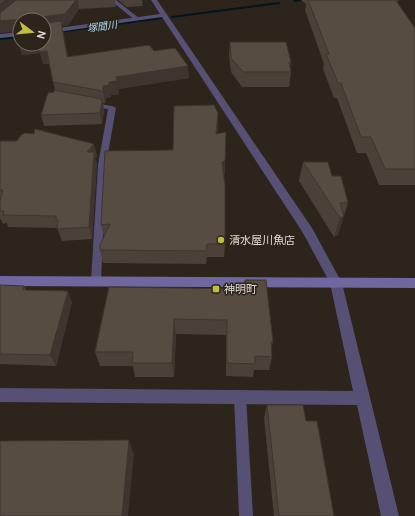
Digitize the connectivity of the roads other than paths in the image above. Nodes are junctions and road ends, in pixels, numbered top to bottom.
1 (113, 0) edge
2 (154, 0) edge
3 (164, 15) junction
4 (137, 19) junction
5 (52, 31) edge
6 (12, 35) edge
7 (0, 36) edge
8 (80, 102) edge
9 (0, 281) edge
10 (96, 282) junction
11 (415, 282) edge
12 (336, 283) junction
13 (0, 395) edge
14 (240, 396) junction
15 (364, 398) junction
16 (246, 516) edge
17 (390, 516) edge

1 - 4 lane
2 - 3 street
3 - 4 street
3 - 12 street
4 - 5 street
6 - 7 street
8 - 10 lane
9 - 10 street
10 - 12 street
11 - 12 street
12 - 15 street
13 - 14 street
14 - 15 street
14 - 16 lane
15 - 17 street

